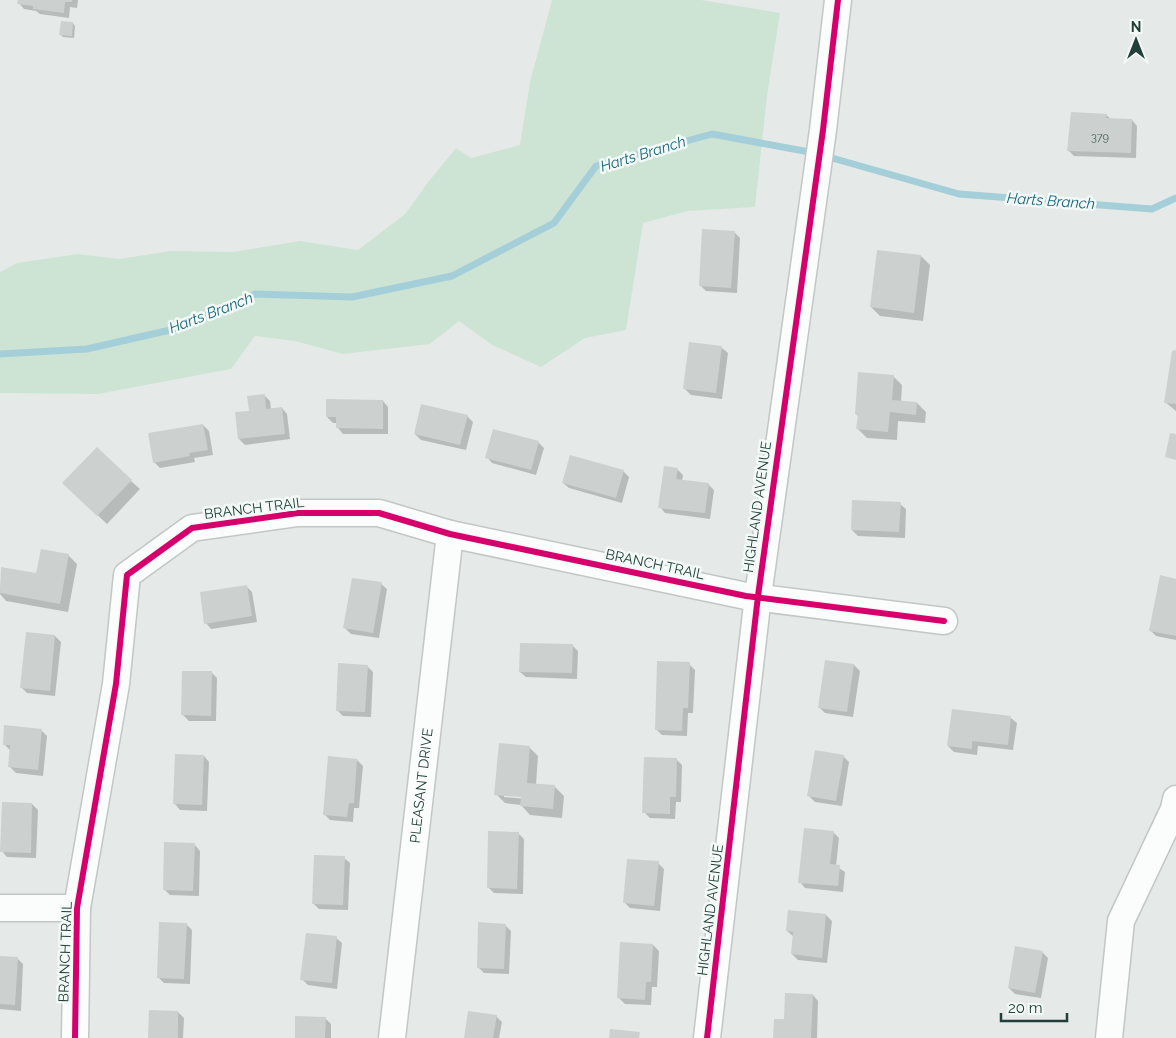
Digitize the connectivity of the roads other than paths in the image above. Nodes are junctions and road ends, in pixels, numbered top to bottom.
1 (838, 0) edge
2 (450, 534) junction
3 (758, 596) junction
4 (944, 621) dead end
5 (1176, 800) edge
6 (0, 908) edge
7 (77, 908) junction
8 (75, 1038) edge
9 (392, 1038) edge
10 (708, 1038) edge
11 (1109, 1038) edge

1 - 3 street, HIGHLAND AVENUE
2 - 3 street, BRANCH TRAIL
2 - 7 street, BRANCH TRAIL
2 - 9 street, PLEASANT DRIVE
3 - 4 street, BRANCH TRAIL
3 - 10 street, HIGHLAND AVENUE
5 - 11 street
6 - 7 street
7 - 8 street, BRANCH TRAIL

